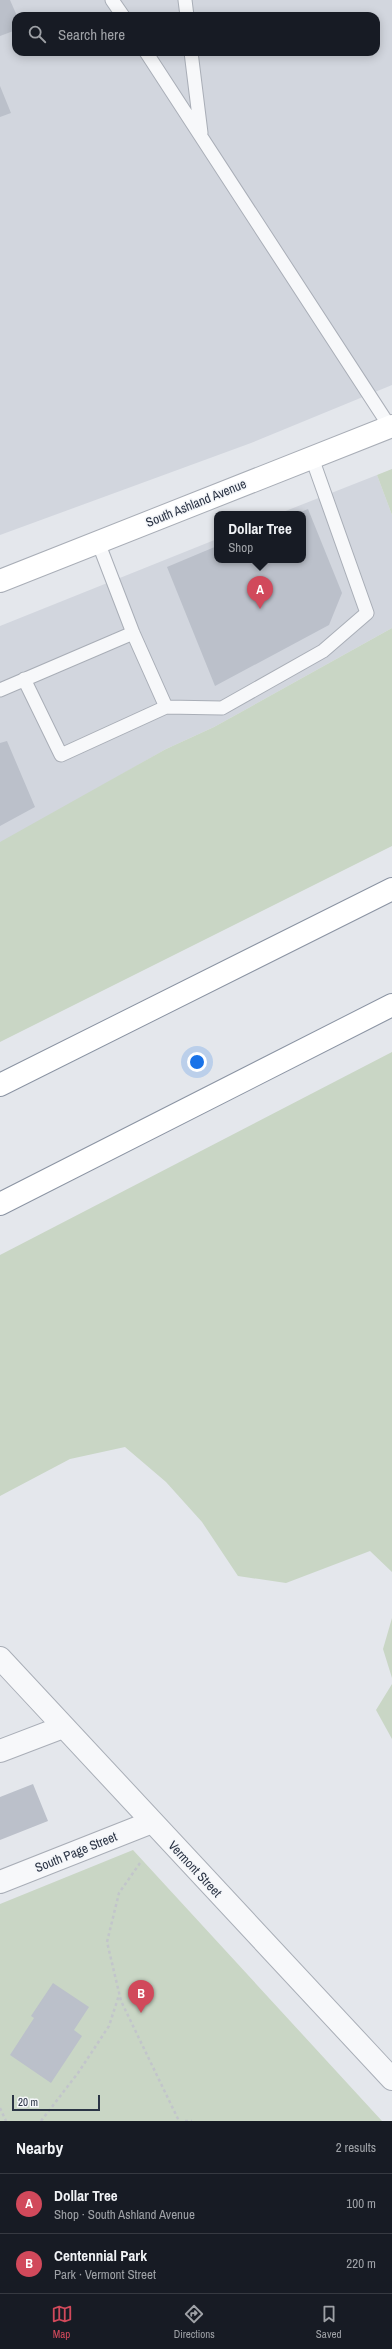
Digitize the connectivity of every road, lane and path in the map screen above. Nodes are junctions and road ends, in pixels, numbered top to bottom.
1 (112, 0) edge
2 (184, 0) edge
3 (120, 12) edge
4 (186, 12) edge
5 (149, 56) edge
6 (192, 56) edge
7 (202, 137) junction
8 (391, 426) edge
9 (312, 458) junction
10 (98, 542) junction
11 (0, 581) edge
12 (133, 633) junction
13 (24, 679) junction
14 (0, 690) edge
15 (166, 707) junction
16 (392, 889) edge
17 (392, 1005) edge
18 (0, 1085) edge
19 (0, 1204) edge
20 (0, 1658) edge
21 (63, 1727) junction
22 (0, 1751) edge
23 (152, 1822) junction
24 (140, 1863) dead end
25 (0, 1882) edge
26 (119, 1995) junction
27 (388, 2068) edge
28 (0, 2108) edge
29 (6, 2121) edge
30 (41, 2121) edge
31 (179, 2121) edge
32 (185, 2121) edge
33 (192, 2121) edge

1 - 3 lane
2 - 4 lane
5 - 7 lane
6 - 7 lane
7 - 8 lane
8 - 9 main road, South Ashland Avenue
9 - 10 main road, South Ashland Avenue
9 - 15 lane
10 - 11 main road, South Ashland Avenue
10 - 12 lane
12 - 13 lane
12 - 15 lane
13 - 14 lane
13 - 15 lane
16 - 18 main road
17 - 19 main road
20 - 21 street, Vermont Street
21 - 22 street
21 - 23 street, Vermont Street
23 - 25 street, South Page Street
23 - 27 street, Vermont Street
24 - 26 path
26 - 30 path
26 - 31 path
28 - 29 path
32 - 33 path

